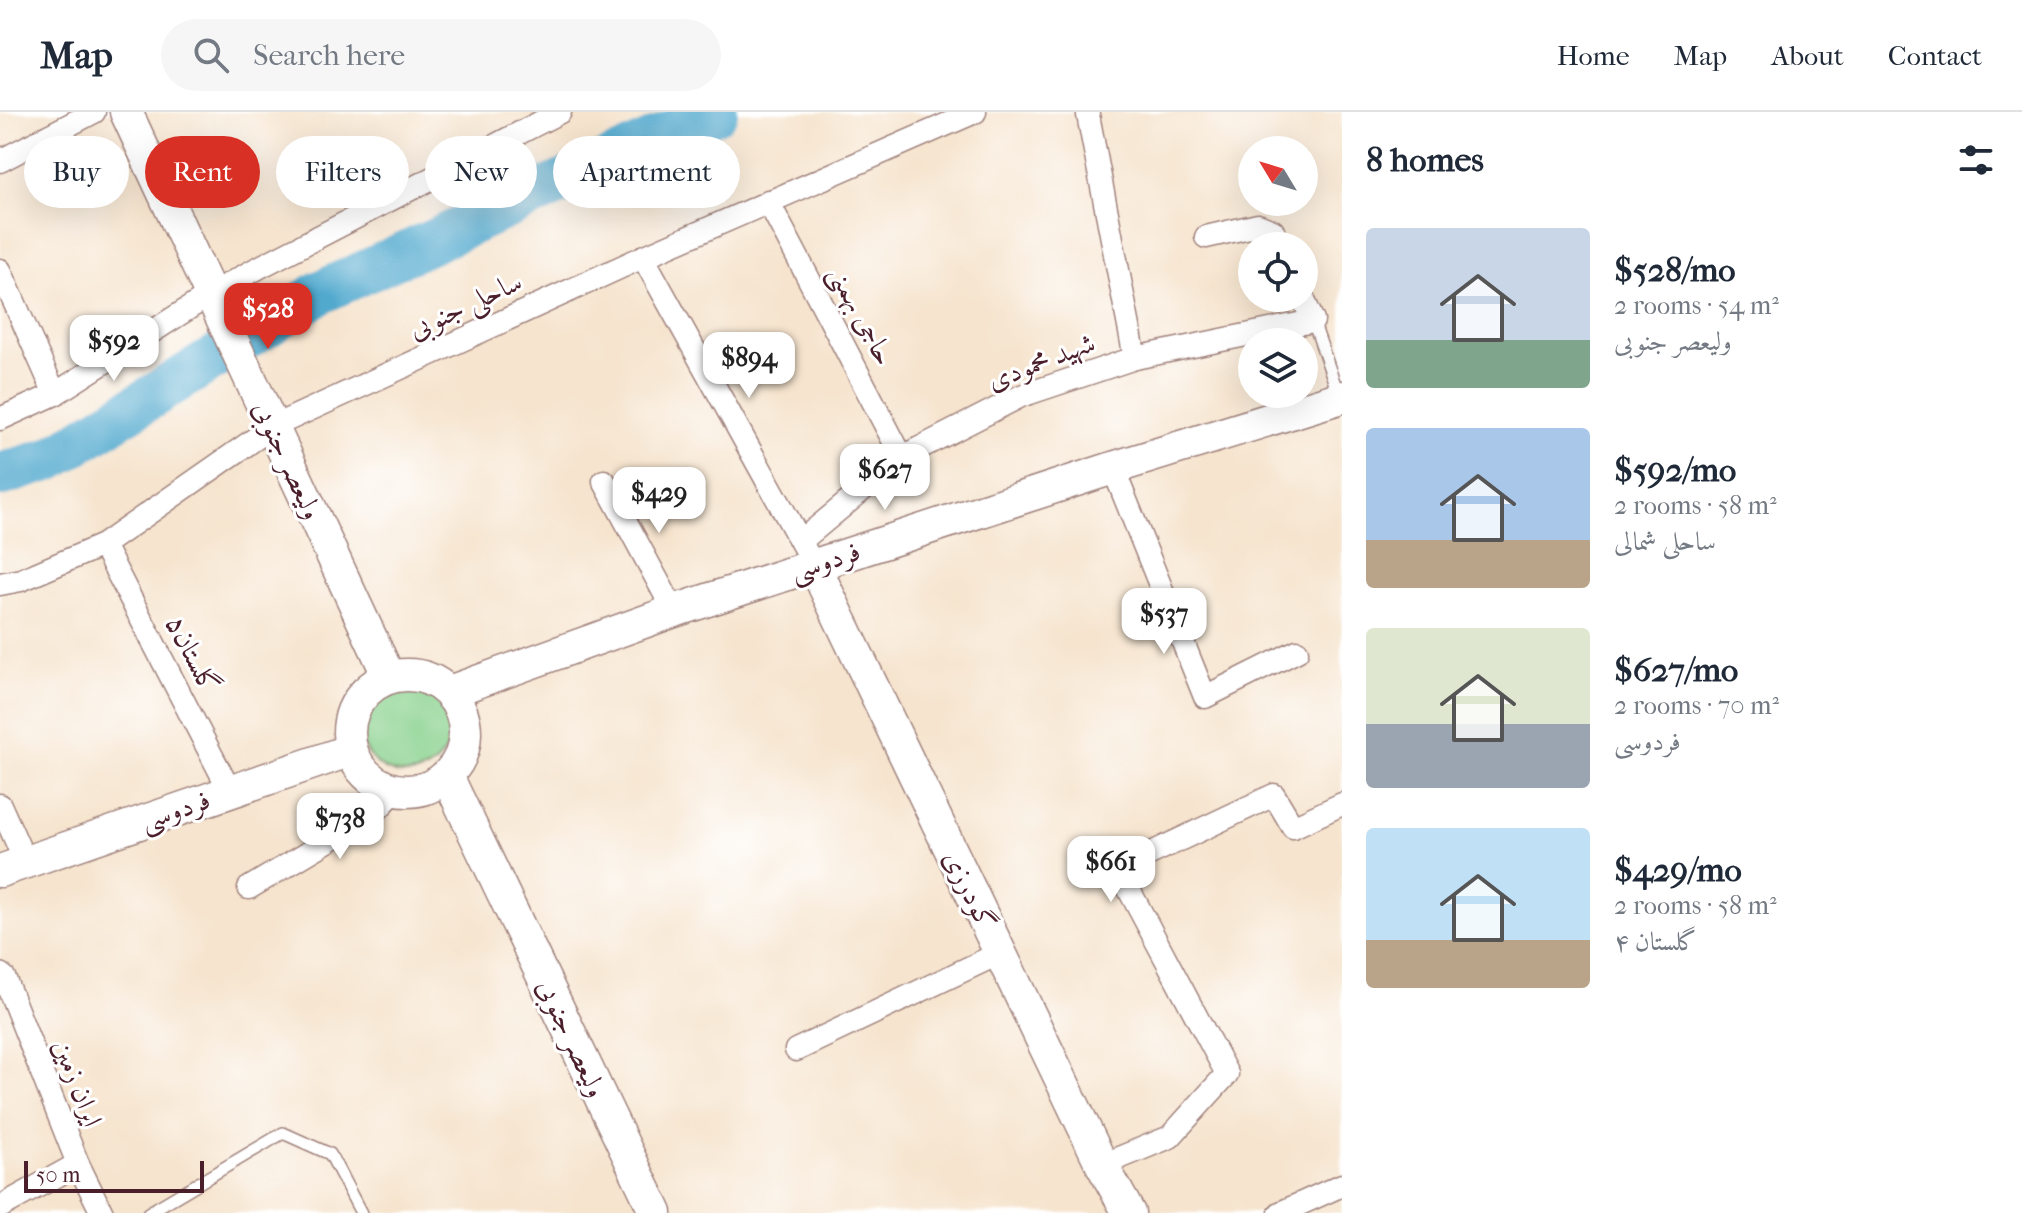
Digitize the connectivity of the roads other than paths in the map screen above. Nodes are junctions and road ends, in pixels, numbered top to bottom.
1 (94, 112) edge
2 (126, 112) edge
3 (560, 112) edge
4 (975, 112) edge
5 (1088, 115) dead end
6 (0, 161) edge
7 (768, 201) junction
8 (1273, 232) edge
9 (1206, 237) dead end
10 (643, 257) junction
11 (0, 270) edge
12 (211, 294) junction
13 (1309, 312) edge
14 (1313, 321) junction
15 (1135, 358) junction
16 (55, 394) junction
17 (1341, 398) edge
18 (266, 413) junction
19 (0, 419) edge
20 (902, 457) junction
21 (1113, 468) junction
22 (604, 481) dead end
23 (103, 545) junction
24 (807, 553) junction
25 (0, 584) edge
26 (674, 611) junction
27 (1297, 651) dead end
28 (389, 677) junction
29 (449, 692) junction
30 (351, 750) junction
31 (447, 776) junction
32 (396, 790) junction
33 (230, 791) junction
34 (1342, 804) edge
35 (0, 805) edge
36 (13, 866) edge
37 (249, 888) dead end
38 (1000, 953) junction
39 (0, 974) edge
40 (796, 1050) dead end
41 (78, 1164) junction
42 (1102, 1165) junction
43 (1342, 1185) edge
44 (0, 1207) edge
45 (1120, 1210) edge
46 (102, 1213) edge
47 (148, 1213) edge
48 (361, 1213) edge
49 (656, 1213) edge
50 (1280, 1213) edge

1 - 6 street
2 - 12 street, ولیعصر جنوبی
3 - 12 street
4 - 7 street, ساحلی جنوبی
5 - 15 street
7 - 10 street, ساحلی جنوبی
7 - 20 street, حاجی بهمنی
8 - 9 street
10 - 18 street, ساحلی جنوبی
10 - 24 street
11 - 16 street
12 - 16 street
12 - 18 street, ولیعصر جنوبی
13 - 14 street
14 - 15 street, شهید محمودی
14 - 17 lane
15 - 20 street, شهید محمودی
16 - 19 street
17 - 21 street, فردوسی
18 - 23 street, ساحلی جنوبی
18 - 28 street, ولیعصر جنوبی
20 - 24 street, شهید محمودی
21 - 24 street, فردوسی
21 - 27 street
22 - 26 street
23 - 25 street, ساحلی جنوبی
23 - 33 street, گلستان۵
24 - 26 street, فردوسی
24 - 38 street, گودرزی
26 - 29 street, فردوسی
28 - 29 street
28 - 30 street
29 - 31 street
30 - 32 street
30 - 33 street, فردوسی
31 - 32 street
31 - 49 street, ولیعصر جنوبی
32 - 37 street
33 - 36 street, فردوسی
34 - 42 street
35 - 36 street
38 - 40 street
38 - 42 street, گودرزی
39 - 41 street, ایران زمین
41 - 44 street
41 - 46 street, ایران زمین
42 - 45 street, گودرزی
43 - 50 street
47 - 48 lane

